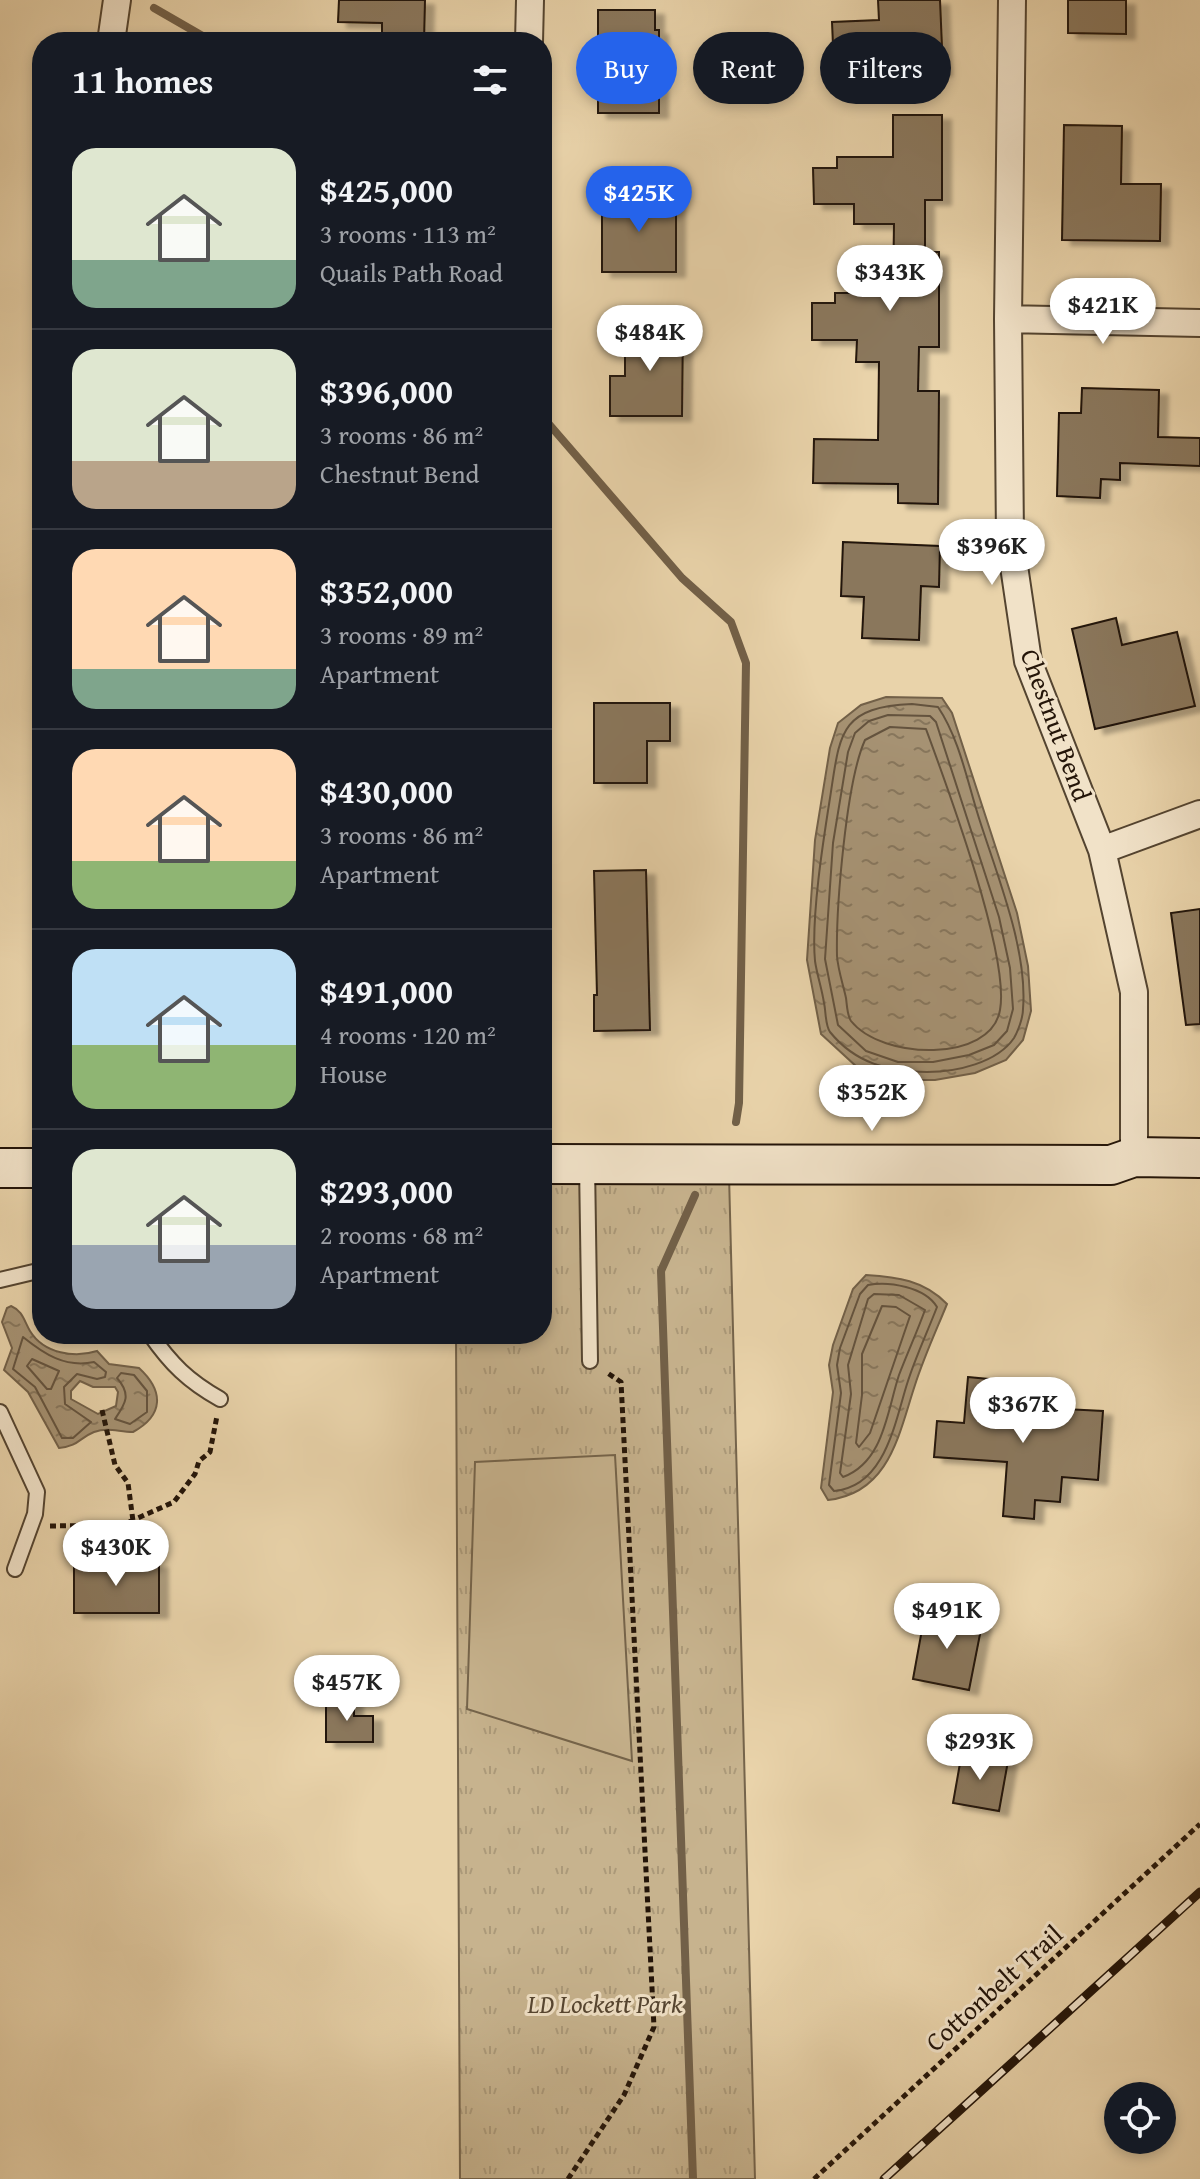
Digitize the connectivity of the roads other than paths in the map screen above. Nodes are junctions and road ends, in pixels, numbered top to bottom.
1 (117, 0) edge
2 (530, 0) edge
3 (1012, 0) edge
4 (112, 32) edge
5 (529, 32) edge
6 (1008, 319) junction
7 (1200, 323) edge
8 (1200, 814) edge
9 (1102, 850) junction
10 (1134, 1157) junction
11 (1200, 1158) edge
12 (552, 1164) edge
13 (587, 1164) junction
14 (0, 1168) edge
15 (32, 1168) edge
16 (32, 1272) edge
17 (0, 1280) edge
18 (157, 1344) edge
19 (590, 1361) road end
20 (220, 1399) road end
21 (0, 1412) edge
22 (15, 1569) dead end

1 - 4 street
2 - 5 street
3 - 6 street, Chestnut Bend
6 - 7 street
6 - 9 street, Chestnut Bend
8 - 9 street
9 - 10 street, Chestnut Bend
10 - 11 main road
10 - 13 main road
12 - 13 main road
13 - 19 lane
14 - 15 main road
16 - 17 lane
18 - 20 lane
21 - 22 lane

